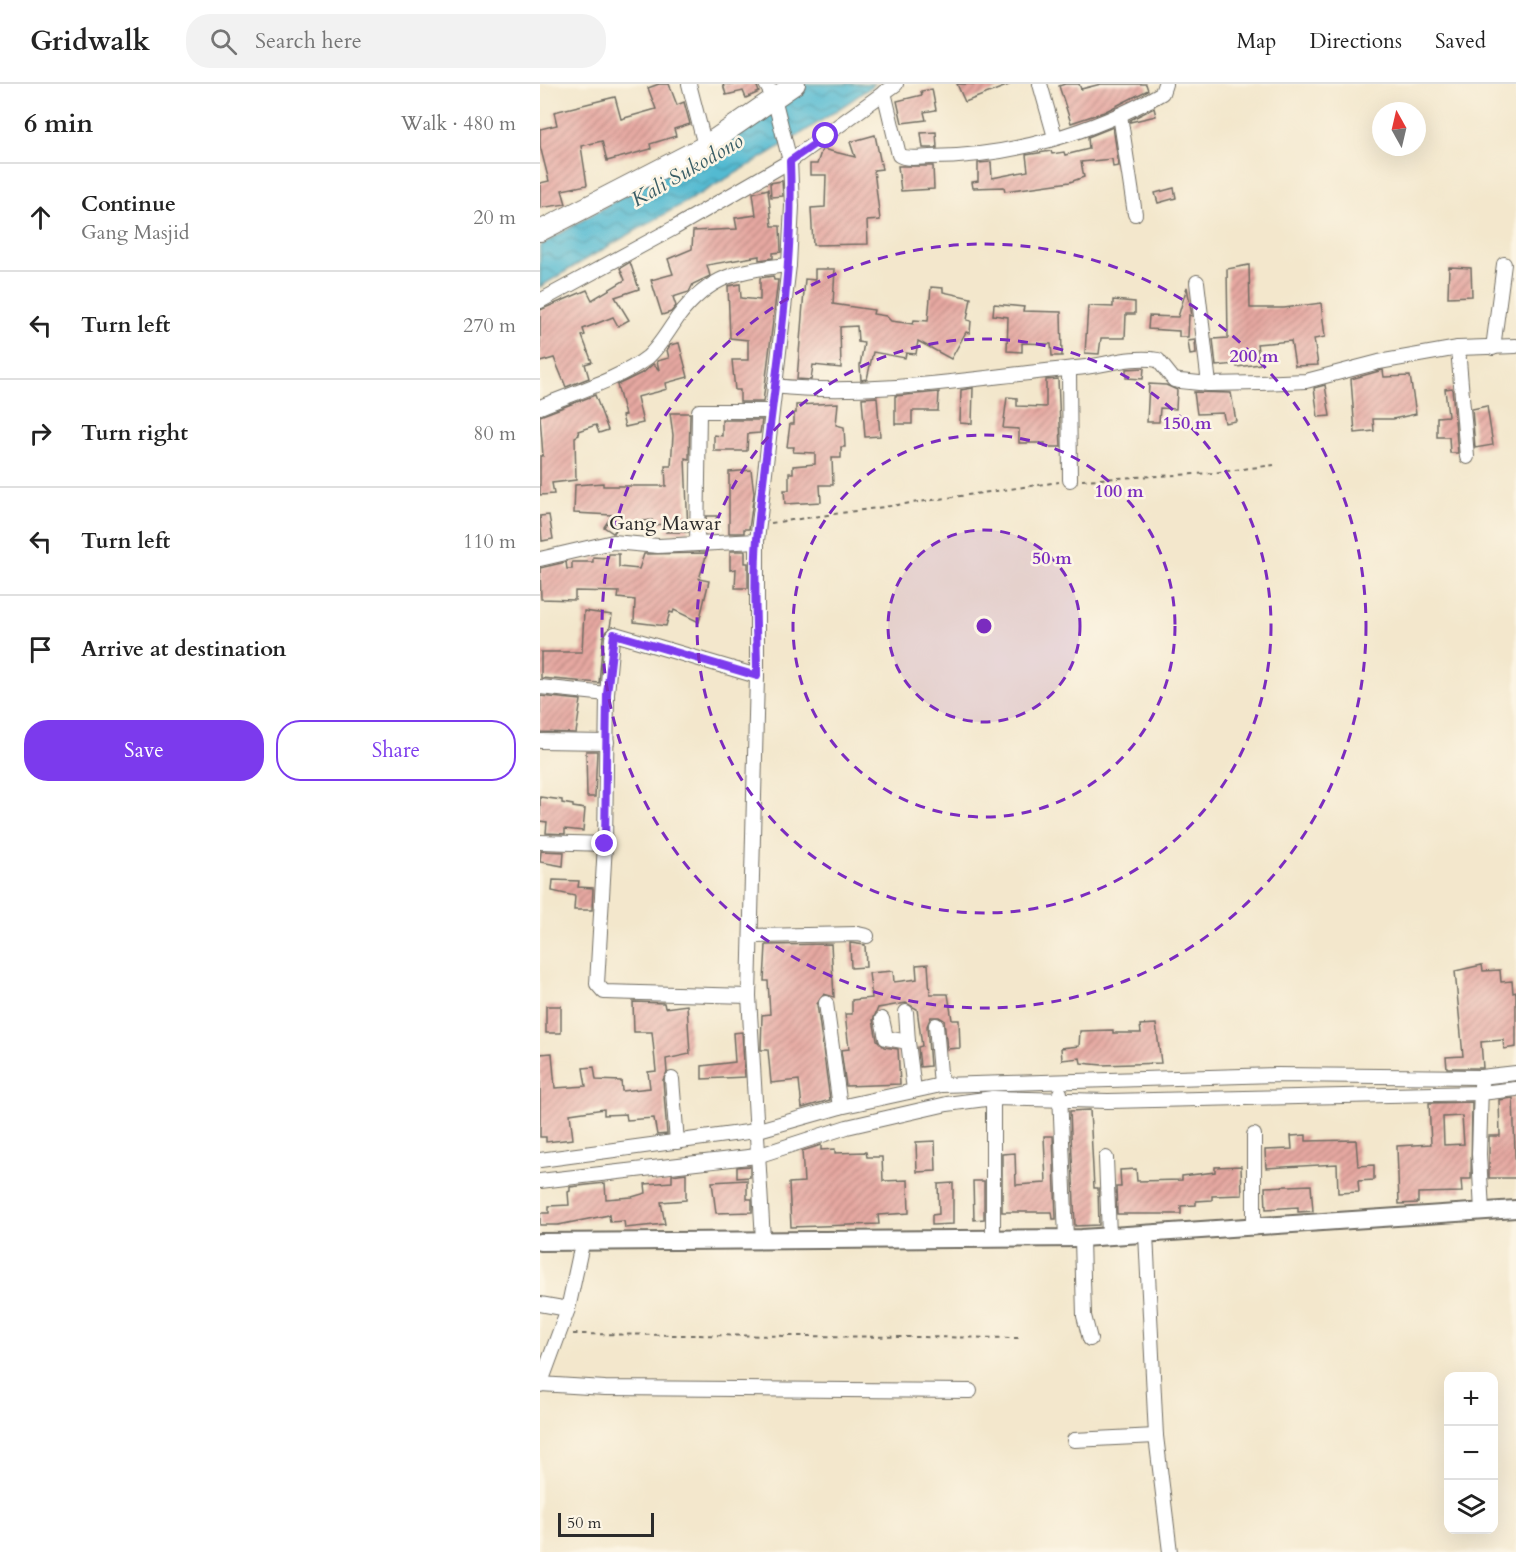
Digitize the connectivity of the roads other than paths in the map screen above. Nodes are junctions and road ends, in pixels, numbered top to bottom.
1 (689, 84) edge
2 (795, 84) edge
3 (1040, 84) edge
4 (1165, 84) edge
5 (890, 88) edge
6 (771, 95) edge
7 (1120, 115) junction
8 (1055, 137) junction
9 (705, 146) junction
10 (789, 157) junction
11 (1135, 214) dead end
12 (540, 231) edge
13 (1503, 264) dead end
14 (789, 265) junction
15 (1197, 282) dead end
16 (540, 301) edge
17 (1516, 346) edge
18 (1458, 348) junction
19 (1493, 348) junction
20 (1069, 369) junction
21 (1209, 384) junction
22 (774, 386) junction
23 (540, 406) edge
24 (771, 411) junction
25 (1467, 457) dead end
26 (1070, 480) road end
27 (757, 542) junction
28 (697, 544) junction
29 (540, 559) edge
30 (757, 676) junction
31 (540, 687) edge
32 (607, 694) junction
33 (540, 741) edge
34 (607, 742) junction
35 (540, 842) edge
36 (605, 844) junction
37 (751, 936) junction
38 (867, 936) dead end
39 (749, 996) junction
40 (826, 1003) dead end
41 (906, 1012) dead end
42 (882, 1019) dead end
43 (936, 1025) dead end
44 (908, 1042) junction
45 (1516, 1073) edge
46 (672, 1079) dead end
47 (941, 1084) junction
48 (1481, 1085) junction
49 (1516, 1089) edge
50 (914, 1090) junction
51 (1010, 1090) junction
52 (1060, 1091) junction
53 (993, 1098) junction
54 (840, 1107) junction
55 (1254, 1136) dead end
56 (677, 1142) junction
57 (756, 1144) junction
58 (715, 1148) junction
59 (1106, 1158) dead end
60 (584, 1166) junction
61 (545, 1170) edge
62 (1516, 1209) edge
63 (1482, 1212) junction
64 (1254, 1228) junction
65 (1146, 1234) junction
66 (1109, 1236) junction
67 (1074, 1238) junction
68 (993, 1239) junction
69 (763, 1240) junction
70 (540, 1242) edge
71 (582, 1244) junction
72 (540, 1304) edge
73 (568, 1309) junction
74 (1090, 1339) dead end
75 (540, 1385) edge
76 (970, 1391) dead end
77 (1156, 1436) junction
78 (1074, 1440) dead end
79 (1170, 1552) edge

1 - 9 street
2 - 6 main road
3 - 8 street
4 - 7 street
5 - 8 street
5 - 10 street
6 - 9 main road
6 - 10 street
7 - 8 street
7 - 11 street
9 - 12 main road
10 - 14 street
10 - 16 street
13 - 19 street
14 - 22 street
14 - 23 street
15 - 21 street
17 - 19 street
18 - 19 street
18 - 21 street
18 - 25 street
20 - 21 street
20 - 22 street
20 - 26 street
22 - 24 street
24 - 27 street
24 - 28 street
27 - 28 street, Gang Mawar
27 - 30 street
28 - 29 street, Gang Mawar
30 - 32 street
30 - 37 street
31 - 32 street
32 - 34 street
33 - 34 street
34 - 36 street
35 - 36 street
36 - 39 street
37 - 38 street
37 - 39 street
39 - 57 street
40 - 54 street
41 - 44 street
42 - 44 street
43 - 47 street
44 - 50 street
45 - 48 street
46 - 56 street
47 - 50 street
47 - 51 street
48 - 49 street
48 - 52 street
48 - 52 street
48 - 63 street
50 - 54 street
51 - 52 street
51 - 53 street
52 - 67 street
53 - 57 street
53 - 68 street
54 - 57 street
55 - 64 street
56 - 58 street
56 - 60 street
57 - 58 street
57 - 58 street
57 - 69 street
58 - 60 street
59 - 66 street
60 - 61 street
60 - 61 street
62 - 63 street
63 - 64 street
64 - 65 street
65 - 66 street
65 - 77 street
66 - 67 street
67 - 68 street
67 - 74 street
68 - 69 street
69 - 71 street
70 - 71 street
71 - 73 street
72 - 73 street
73 - 75 street
75 - 76 street
77 - 78 street
77 - 79 street

